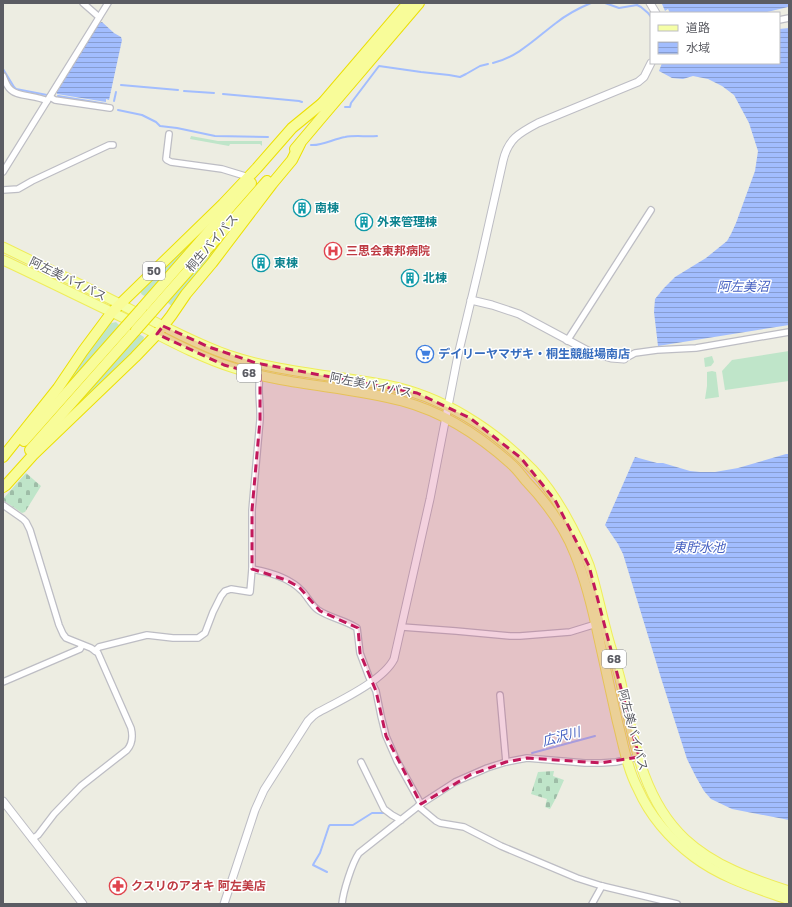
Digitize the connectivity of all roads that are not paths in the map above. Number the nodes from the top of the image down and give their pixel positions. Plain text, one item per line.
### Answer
1 (84, 3) edge
2 (108, 3) edge
3 (408, 3) edge
4 (420, 3) edge
5 (650, 3) edge
6 (655, 12) edge
7 (99, 17) junction
8 (650, 64) edge
9 (3, 76) edge
10 (48, 99) junction
11 (324, 101) junction
12 (110, 108) dead end
13 (169, 134) dead end
14 (300, 144) junction
15 (113, 145) dead end
16 (3, 172) edge
17 (248, 178) junction
18 (3, 190) edge
19 (651, 210) dead end
20 (3, 247) edge
21 (3, 260) edge
22 (471, 300) junction
23 (120, 305) junction
24 (146, 311) junction
25 (112, 312) junction
26 (160, 330) junction
27 (789, 332) edge
28 (567, 340) junction
29 (624, 359) joint
30 (260, 375) junction
31 (448, 407) junction
32 (446, 419) junction
33 (3, 457) edge
34 (3, 466) edge
35 (3, 481) edge
36 (3, 488) edge
37 (3, 505) edge
38 (252, 569) junction
39 (596, 624) junction
40 (402, 627) junction
41 (82, 645) junction
42 (95, 651) junction
43 (3, 682) edge
44 (372, 682) junction
45 (500, 695) dead end
46 (639, 757) junction
47 (627, 760) junction
48 (361, 762) dead end
49 (506, 762) junction
50 (3, 801) edge
51 (419, 805) junction
52 (401, 820) junction
53 (32, 839) junction
54 (602, 886) junction
55 (789, 891) edge
56 (789, 900) edge
57 (83, 904) edge
58 (224, 904) edge
59 (342, 904) edge
60 (592, 904) edge
61 (673, 904) edge

1 - 7 street
2 - 7 street
3 - 11 highway, 桐生バイパス / 50
4 - 14 highway, 桐生バイパス / 50
5 - 6 street
7 - 10 street
8 - 22 street
9 - 10 street
10 - 12 street
10 - 16 street
11 - 17 highway, 50
11 - 24 highway, 桐生バイパス / 50
13 - 17 street
14 - 24 highway, 桐生バイパス / 50
14 - 26 highway, 50
15 - 18 street
17 - 23 highway, 50
19 - 28 street
20 - 23 main road, 阿左美バイパス / 68
21 - 25 main road, 阿左美バイパス / 68
22 - 28 street
22 - 31 street
23 - 25 highway, 50
23 - 26 main road, 阿左美バイパス / 68
24 - 34 highway, 桐生バイパス / 50, bridge
24 - 35 highway, 桐生バイパス / 50, bridge
25 - 26 main road, 阿左美バイパス / 68
25 - 33 highway, 50
26 - 30 main road, 阿左美バイパス / 68
26 - 31 main road, 阿左美バイパス / 68
26 - 36 highway, 50
27 - 29 street
28 - 29 street
30 - 32 main road, 阿左美バイパス / 68
30 - 38 street
31 - 32 street
31 - 46 main road, 阿左美バイパス / 68
32 - 39 main road, 阿左美バイパス / 68
32 - 40 street
37 - 41 street
38 - 42 street
38 - 44 street
39 - 40 street
39 - 47 main road, 阿左美バイパス / 68
40 - 44 street
41 - 42 street
41 - 43 street
42 - 53 street
44 - 51 street
44 - 58 street
45 - 49 street
46 - 47 street
46 - 55 main road, 阿左美バイパス / 68
47 - 49 street
47 - 56 main road, 阿左美バイパス / 68
48 - 52 street
49 - 51 street
50 - 53 street
51 - 52 street
51 - 54 street
52 - 59 street
53 - 57 street
54 - 60 street
54 - 61 street

